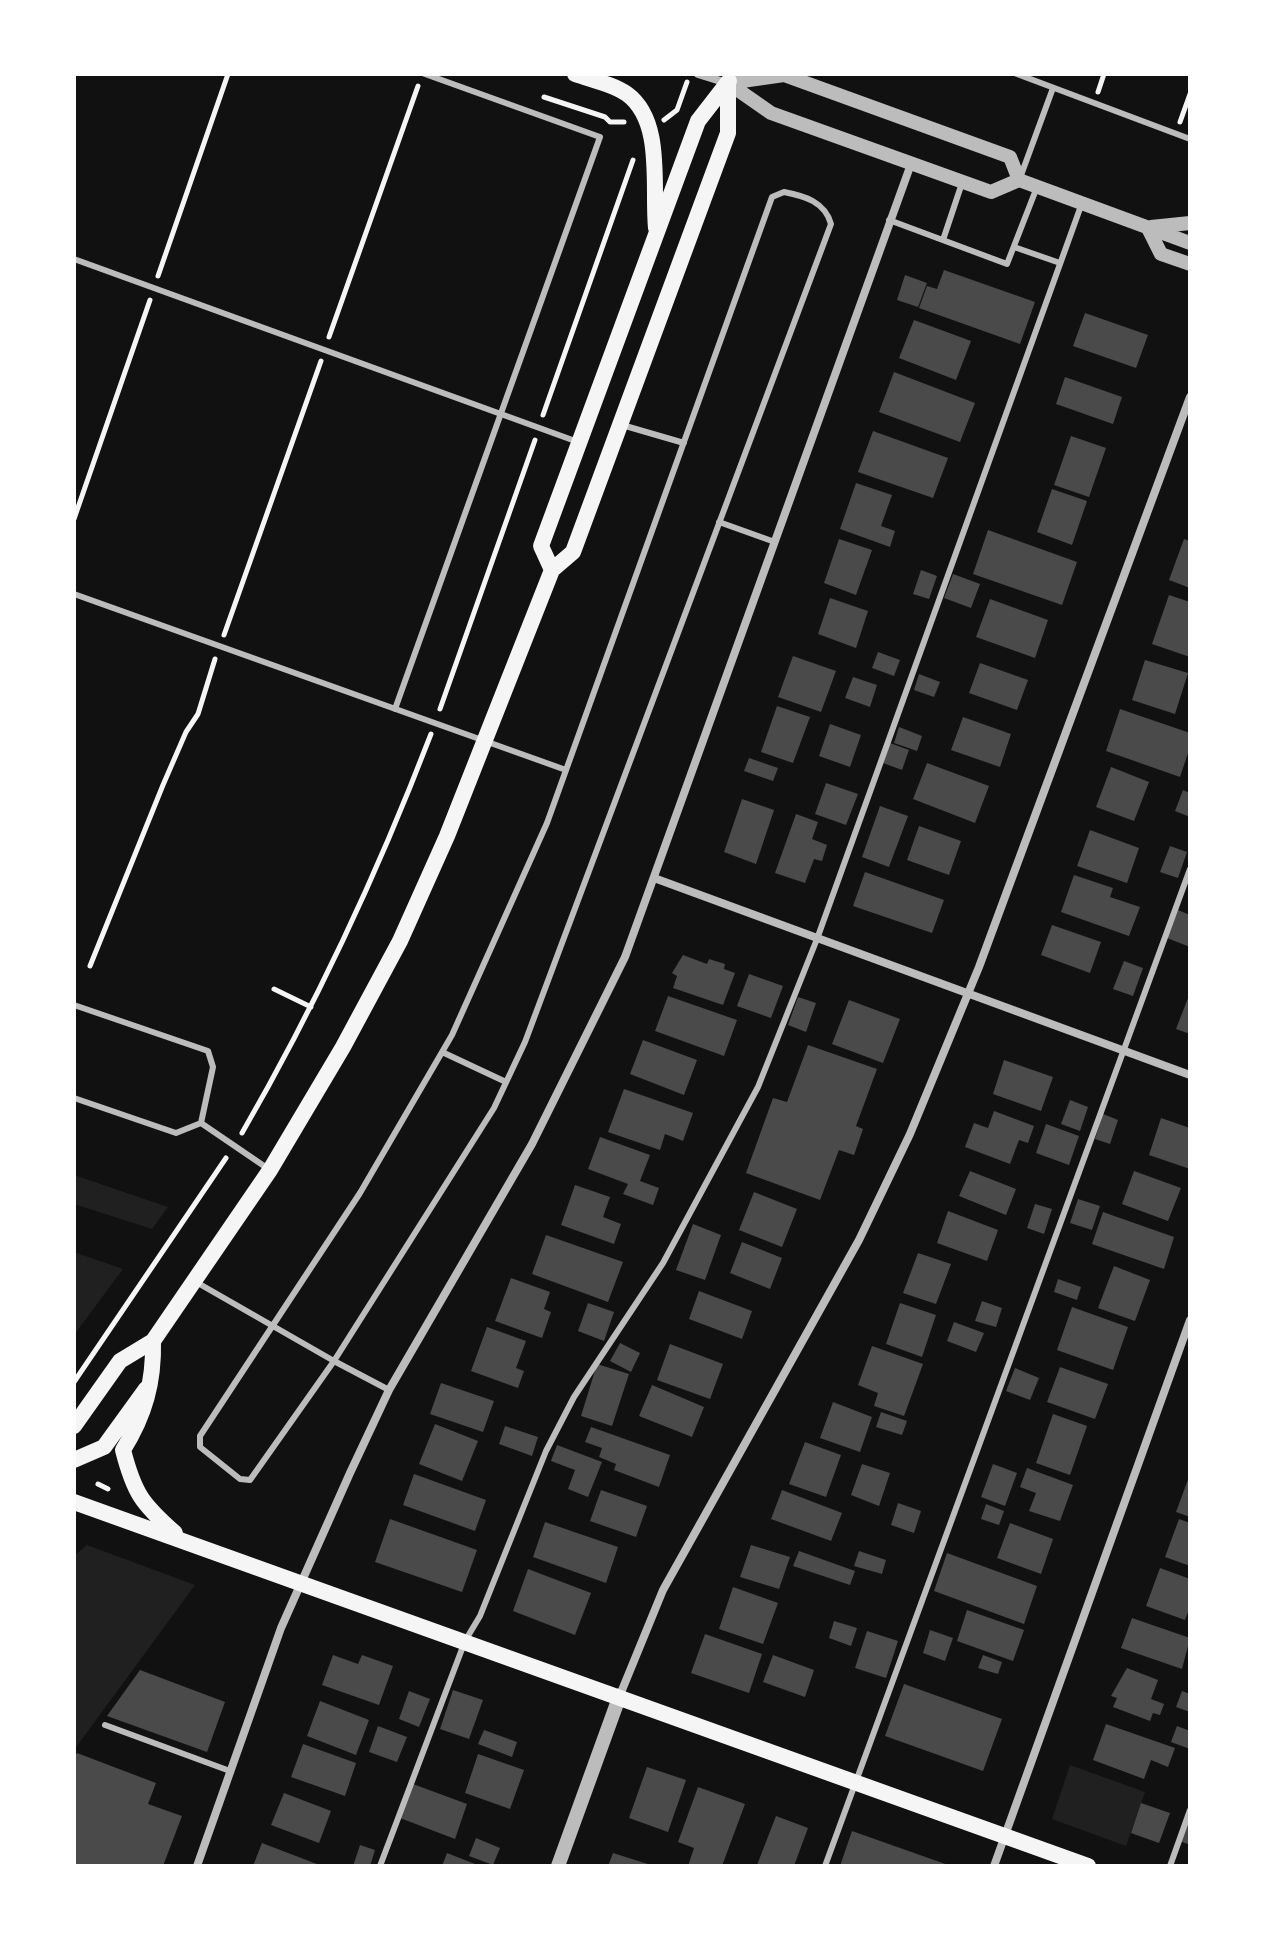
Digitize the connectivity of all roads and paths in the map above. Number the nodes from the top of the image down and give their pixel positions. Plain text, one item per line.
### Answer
1 (424, 74) edge
2 (575, 74) edge
3 (690, 74) edge
4 (698, 74) edge
5 (1017, 74) edge
6 (730, 79) edge
7 (1053, 88) junction
8 (531, 93) dead end
9 (1190, 94) edge
10 (665, 120) dead end
11 (634, 127) dead end
12 (1175, 134) junction
13 (1190, 139) edge
14 (634, 157) dead end
15 (911, 164) junction
16 (1019, 180) junction
17 (963, 182) junction
18 (1037, 186) junction
19 (1082, 203) junction
20 (889, 220) junction
21 (1190, 223) edge
22 (1148, 228) junction
23 (656, 235) junction
24 (943, 240) junction
25 (1190, 243) edge
26 (1014, 247) junction
27 (74, 259) edge
28 (1060, 263) junction
29 (1190, 264) edge
30 (325, 349) junction
31 (1190, 397) edge
32 (501, 413) junction
33 (622, 425) junction
34 (539, 426) junction
35 (580, 442) junction
36 (684, 443) junction
37 (719, 522) junction
38 (772, 541) junction
39 (552, 570) junction
40 (74, 594) edge
41 (219, 646) junction
42 (395, 709) junction
43 (435, 724) junction
44 (487, 742) junction
45 (566, 770) junction
46 (1190, 869) edge
47 (654, 878) junction
48 (817, 939) junction
49 (90, 966) dead end
50 (274, 989) dead end
51 (967, 996) junction
52 (74, 1005) edge
53 (311, 1007) junction
54 (1124, 1051) junction
55 (442, 1052) junction
56 (1190, 1075) edge
57 (506, 1082) junction
58 (74, 1098) edge
59 (201, 1123) junction
60 (235, 1146) junction
61 (270, 1170) junction
62 (192, 1281) junction
63 (1190, 1320) edge
64 (275, 1327) junction
65 (153, 1341) junction
66 (334, 1361) junction
67 (153, 1378) junction
68 (74, 1382) edge
69 (389, 1390) junction
70 (74, 1426) edge
71 (74, 1460) edge
72 (98, 1484) dead end
73 (108, 1489) dead end
74 (74, 1502) edge
75 (182, 1539) junction
76 (301, 1583) junction
77 (465, 1641) junction
78 (620, 1695) junction
79 (105, 1725) dead end
80 (230, 1771) junction
81 (856, 1781) junction
82 (1190, 1810) edge
83 (1005, 1836) junction
84 (197, 1866) edge
85 (380, 1866) edge
86 (558, 1866) edge
87 (825, 1866) edge
88 (994, 1866) edge
89 (1088, 1866) edge
90 (1170, 1866) edge

1 - 30 path
1 - 32 lane
2 - 23 main road
3 - 10 path
4 - 6 street
5 - 7 lane
6 - 15 street
6 - 16 street
6 - 23 main road
6 - 33 main road
7 - 12 lane
7 - 16 lane
8 - 11 path
9 - 12 path
12 - 13 lane
14 - 34 path
15 - 17 street
15 - 20 street
16 - 17 street
16 - 18 street
17 - 24 lane
18 - 19 street
18 - 26 lane
19 - 22 street
19 - 28 lane
20 - 24 lane
20 - 38 street
21 - 22 street
22 - 25 street
22 - 29 street
23 - 35 main road
24 - 26 lane
26 - 28 lane
27 - 30 lane
28 - 48 lane
30 - 32 lane
30 - 41 path
31 - 51 street
32 - 34 lane
32 - 42 lane
33 - 36 lane
33 - 39 main road
34 - 35 lane
34 - 43 path
35 - 39 main road
36 - 37 lane
36 - 45 lane
37 - 38 lane
37 - 57 lane
38 - 47 street
39 - 44 main road
40 - 41 lane
41 - 42 lane
41 - 49 path
42 - 43 lane
43 - 44 lane
43 - 53 path
44 - 45 lane
44 - 61 main road
45 - 55 lane
46 - 54 lane
47 - 48 street
47 - 69 street
48 - 51 street
48 - 77 lane
50 - 53 path
51 - 54 street
51 - 78 street
52 - 59 lane
53 - 60 path
54 - 56 street
54 - 81 lane
55 - 57 lane
55 - 64 lane
57 - 66 lane
58 - 59 lane
59 - 60 lane
60 - 61 lane
60 - 68 path
61 - 62 main road
62 - 64 lane
62 - 65 main road
63 - 83 street
64 - 66 lane
64 - 66 lane
65 - 67 main road
65 - 70 main road
66 - 69 lane
67 - 71 main road
67 - 75 main road
69 - 76 street
72 - 73 path
74 - 75 main road
75 - 76 main road
76 - 77 main road
76 - 80 street
77 - 78 main road
77 - 85 lane
78 - 81 main road
78 - 86 street
79 - 80 lane
80 - 84 street
81 - 83 main road
81 - 87 lane
82 - 90 lane
83 - 88 street
83 - 89 main road

